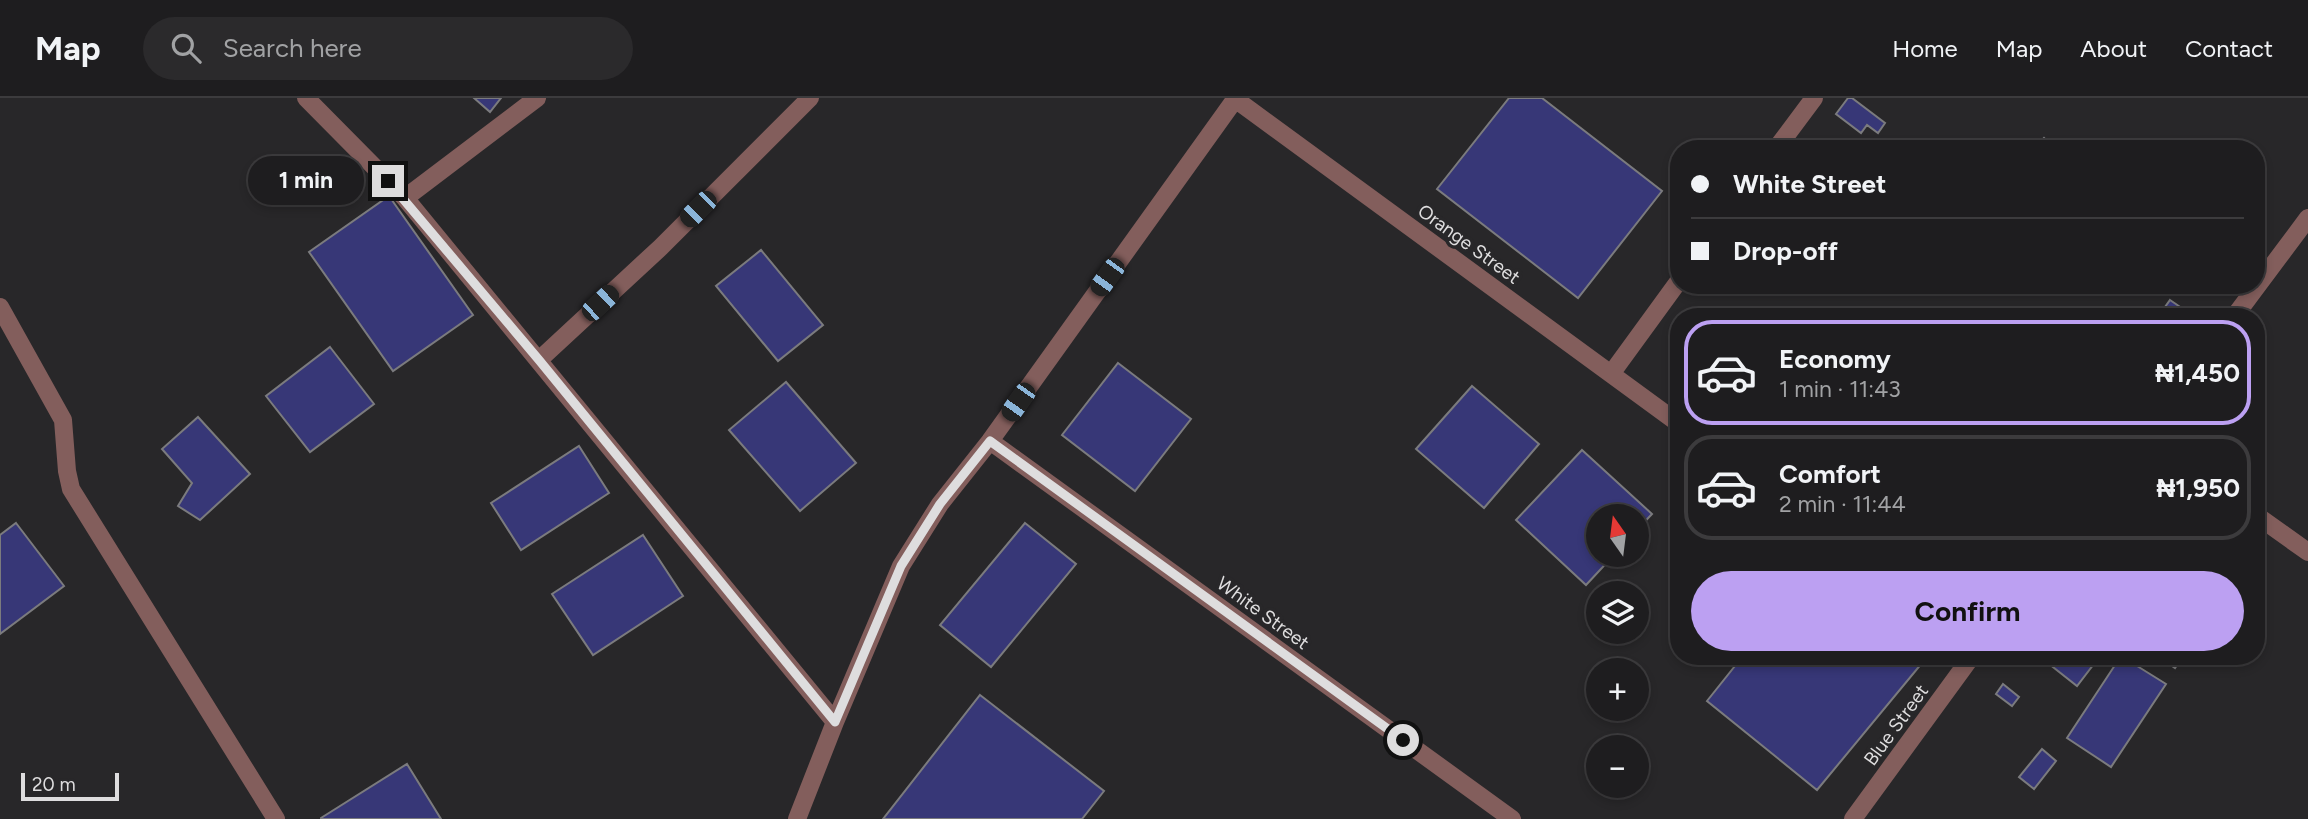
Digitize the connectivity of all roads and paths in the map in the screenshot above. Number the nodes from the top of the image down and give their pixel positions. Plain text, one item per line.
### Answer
1 (306, 98) edge
2 (537, 98) edge
3 (810, 98) edge
4 (1235, 98) edge
5 (1814, 98) edge
6 (1783, 140) edge
7 (404, 198) junction
8 (2308, 218) edge
9 (2265, 276) edge
10 (1670, 293) edge
11 (0, 307) edge
12 (539, 360) junction
13 (1611, 374) junction
14 (1670, 417) edge
15 (990, 441) junction
16 (2265, 521) edge
17 (2308, 552) edge
18 (1965, 665) edge
19 (835, 722) junction
20 (276, 819) edge
21 (797, 819) edge
22 (1512, 819) edge
23 (1853, 819) edge

1 - 7 street
2 - 7 street
3 - 12 street
4 - 13 street, Orange Street
4 - 15 street
5 - 6 street
7 - 12 street
8 - 9 street
10 - 13 street
11 - 20 street
12 - 19 street
13 - 14 street, Orange Street
15 - 19 street
15 - 22 street, White Street
16 - 17 street
18 - 23 street, Blue Street
19 - 21 street

